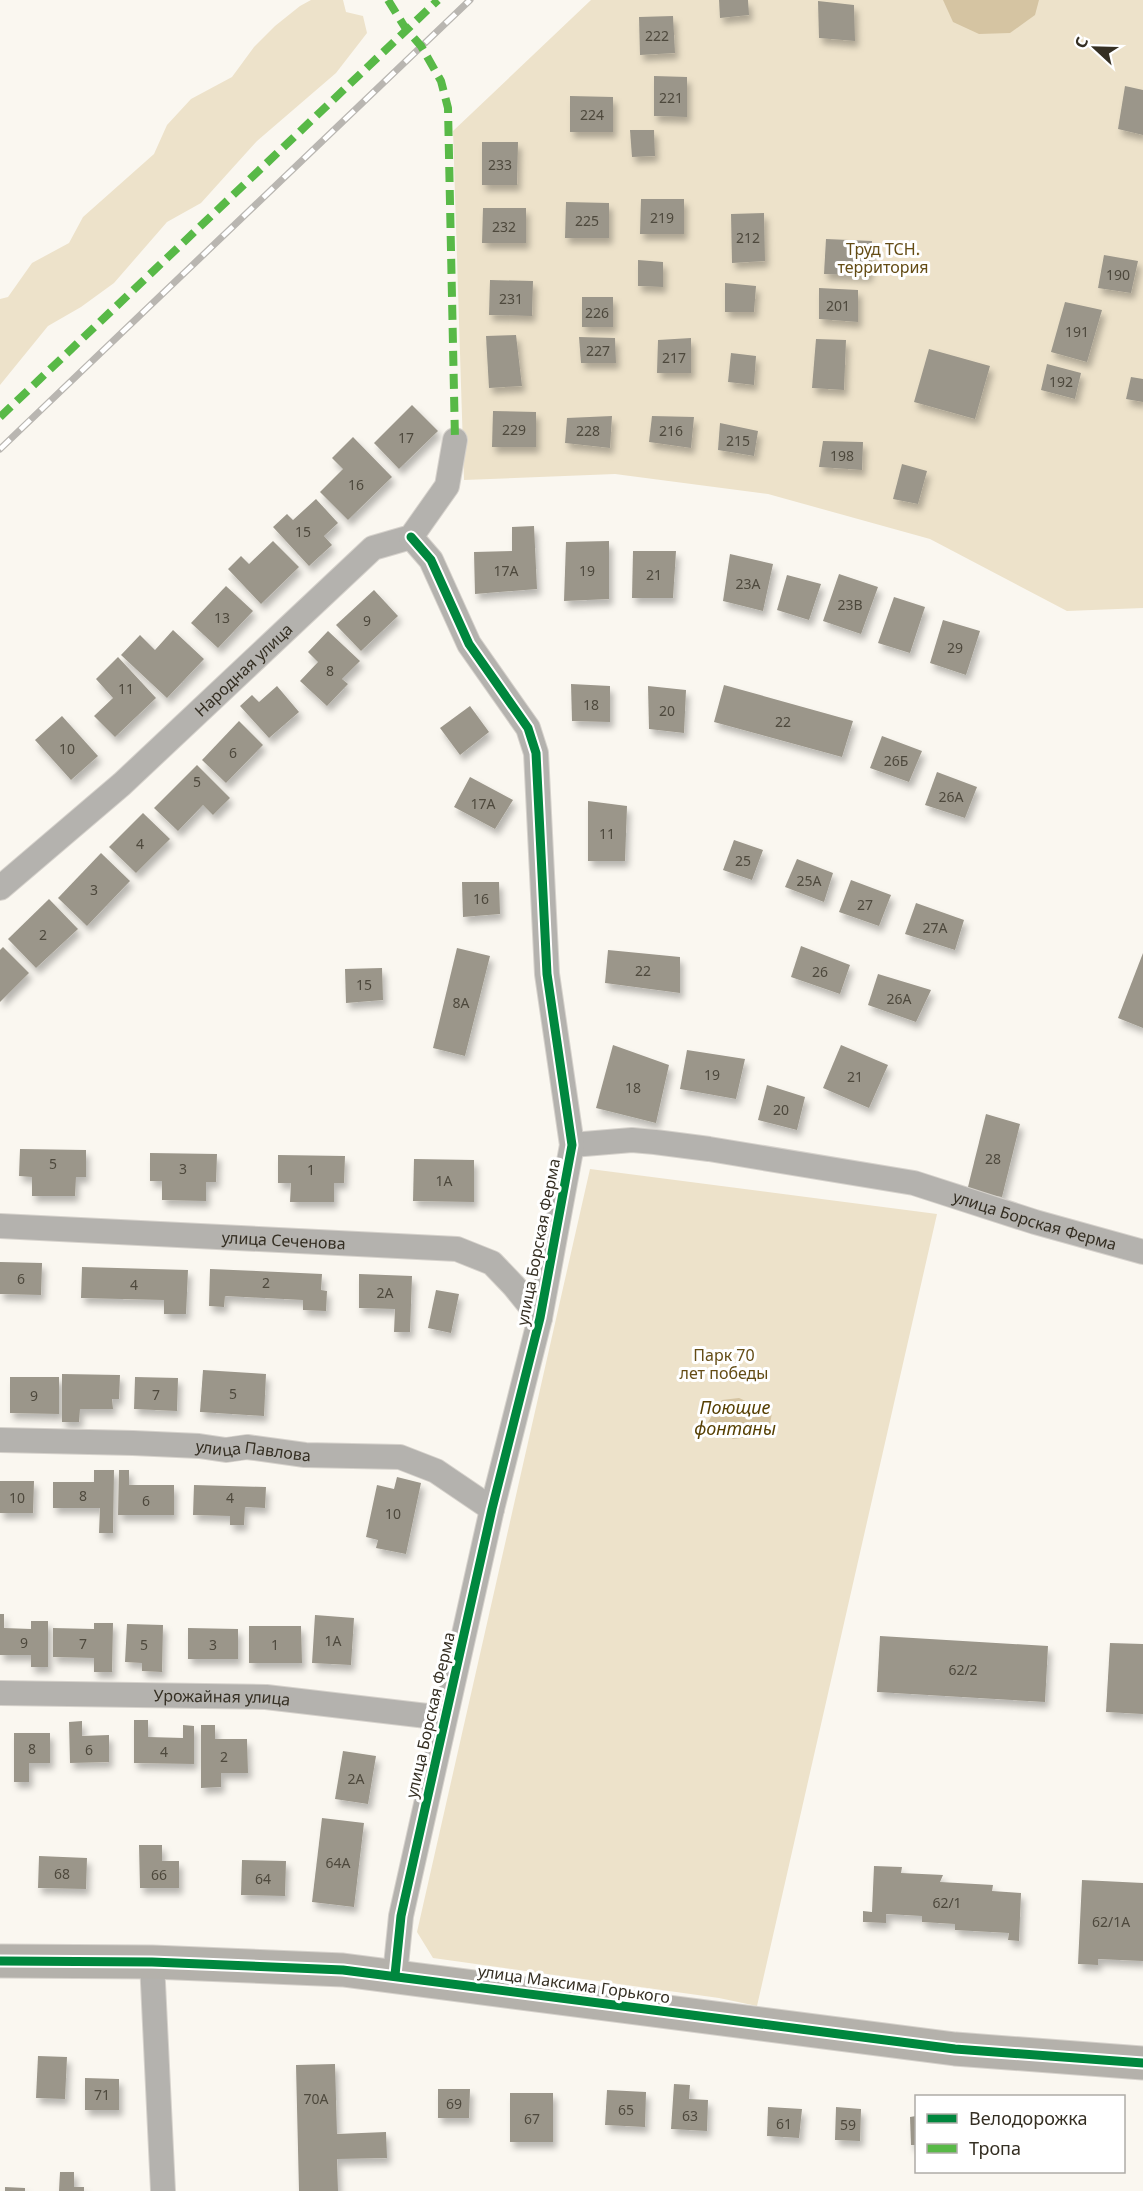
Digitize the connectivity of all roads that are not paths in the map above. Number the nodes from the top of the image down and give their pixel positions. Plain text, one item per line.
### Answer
1 (455, 440) dead end
2 (411, 537) junction
3 (0, 888) edge
4 (572, 1144) junction
5 (0, 1226) edge
6 (1143, 1252) edge
7 (540, 1318) junction
8 (0, 1440) edge
9 (492, 1509) junction
10 (0, 1693) edge
11 (444, 1718) junction
12 (0, 1961) edge
13 (152, 1962) junction
14 (395, 1975) junction
15 (1143, 2063) edge
16 (163, 2191) edge

1 - 2 street
2 - 3 street, Народная улица
2 - 4 street, улица Борская Ферма
4 - 6 street, улица Борская Ферма
4 - 7 street, улица Борская Ферма
5 - 7 street, улица Сеченова
7 - 9 street, улица Борская Ферма
8 - 9 street, улица Павлова
9 - 11 street, улица Борская Ферма
10 - 11 street, Урожайная улица
11 - 14 street, улица Борская Ферма
12 - 13 street, улица Максима Горького
13 - 14 street, улица Максима Горького
13 - 16 street
14 - 15 street, улица Максима Горького

